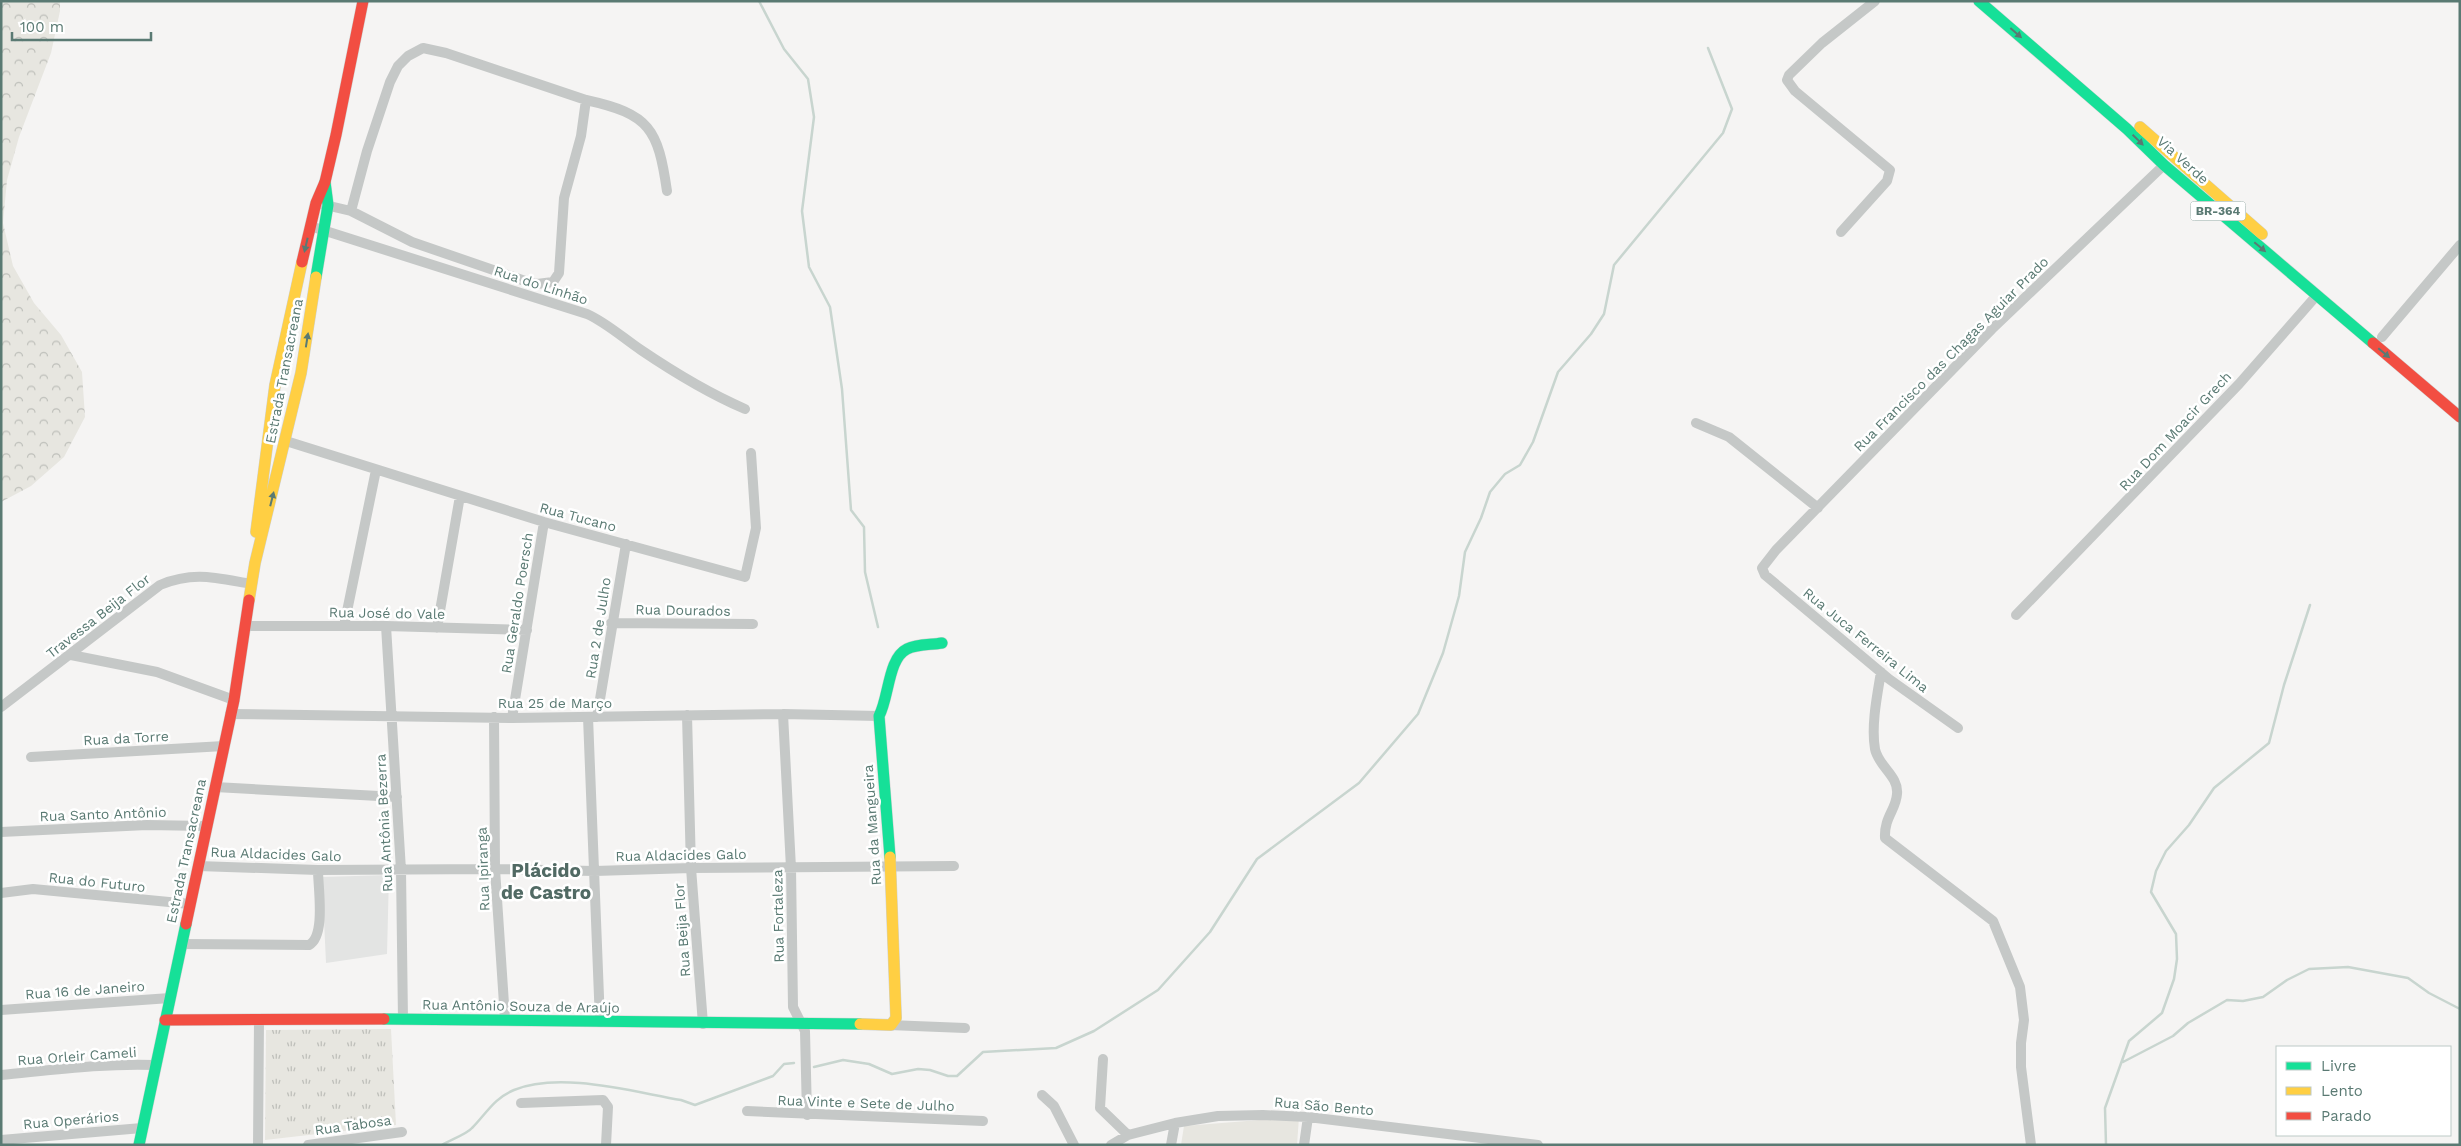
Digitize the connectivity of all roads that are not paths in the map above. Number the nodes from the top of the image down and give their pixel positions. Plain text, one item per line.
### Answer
1 (362, 1) edge
2 (1875, 1) edge
3 (1979, 1) edge
4 (1996, 1) edge
5 (586, 100) junction
6 (2164, 165) junction
7 (325, 182) junction
8 (667, 191) dead end
9 (316, 203) junction
10 (328, 205) junction
11 (351, 211) junction
12 (310, 226) junction
13 (324, 229) junction
14 (1841, 232) dead end
15 (2460, 245) edge
16 (2317, 295) junction
17 (2382, 337) junction
18 (278, 368) junction
19 (301, 373) junction
20 (275, 385) junction
21 (298, 389) junction
22 (2460, 403) edge
23 (745, 409) dead end
24 (2460, 417) edge
25 (1696, 422) dead end
26 (286, 441) junction
27 (751, 453) dead end
28 (376, 470) junction
29 (460, 496) junction
30 (1818, 508) junction
31 (544, 522) junction
32 (626, 544) junction
33 (255, 563) junction
34 (1762, 568) joint
35 (251, 584) junction
36 (2016, 615) dead end
37 (611, 623) junction
38 (753, 624) dead end
39 (246, 626) junction
40 (344, 626) junction
41 (386, 626) junction
42 (437, 628) junction
43 (527, 630) junction
44 (942, 643) dead end
45 (71, 655) junction
46 (1881, 672) junction
47 (234, 700) junction
48 (1, 707) edge
49 (230, 714) junction
50 (783, 714) junction
51 (392, 715) junction
52 (687, 715) junction
53 (879, 716) junction
54 (494, 717) junction
55 (593, 717) junction
56 (512, 718) junction
57 (1958, 728) dead end
58 (224, 746) junction
59 (30, 756) dead end
60 (215, 787) junction
61 (397, 797) junction
62 (206, 826) junction
63 (1, 832) edge
64 (198, 866) junction
65 (954, 866) dead end
66 (891, 867) junction
67 (495, 868) junction
68 (691, 868) junction
69 (791, 868) junction
70 (318, 870) junction
71 (401, 870) junction
72 (595, 871) junction
73 (1, 893) edge
74 (190, 904) junction
75 (182, 944) junction
76 (170, 998) junction
77 (1, 1010) edge
78 (505, 1019) junction
79 (165, 1020) junction
80 (403, 1020) junction
81 (259, 1021) junction
82 (600, 1022) junction
83 (799, 1022) junction
84 (703, 1024) junction
85 (888, 1025) junction
86 (966, 1028) dead end
87 (1104, 1060) dead end
88 (156, 1065) junction
89 (1, 1075) edge
90 (1042, 1095) dead end
91 (521, 1103) dead end
92 (747, 1111) dead end
93 (807, 1115) junction
94 (1308, 1117) junction
95 (983, 1120) dead end
96 (1174, 1123) junction
97 (142, 1128) junction
98 (402, 1132) dead end
99 (1128, 1135) junction
100 (1, 1140) edge
101 (139, 1145) edge
102 (258, 1145) edge
103 (308, 1145) edge
104 (606, 1145) edge
105 (1074, 1145) edge
106 (1110, 1145) edge
107 (1171, 1145) edge
108 (1304, 1145) edge
109 (1538, 1145) edge
110 (2032, 1145) edge

1 - 7 street, Estrada Transacreana
2 - 14 street
3 -> 6 street, Via Verde / BR-364
4 - 17 street, Via Verde / BR-364
5 - 8 street
5 - 11 street
5 - 11 street
6 -> 16 street, Via Verde / BR-364
6 - 30 street, Rua Francisco das Chagas Aguiar Prado
7 - 9 street, Estrada Transacreana
7 - 10 street, Estrada Transacreana
9 - 10 street
9 - 12 street, Estrada Transacreana
10 - 11 street
10 - 13 street, Estrada Transacreana
12 - 13 street, Rua do Linhão
12 -> 18 street, Estrada Transacreana
19 -> 13 street, Estrada Transacreana
13 - 23 street, Rua do Linhão
15 - 17 street
16 -> 24 street, Via Verde / BR-364
16 - 36 street, Rua Dom Moacir Grech
17 - 22 street, Via Verde / BR-364
18 - 19 street
18 - 20 street, Estrada Transacreana
19 - 21 street, Estrada Transacreana
20 - 21 street
20 - 33 street, Estrada Transacreana
21 - 26 street, Estrada Transacreana
25 - 30 street
26 - 28 street, Rua Tucano
33 -> 26 street, Estrada Transacreana
27 - 32 street, Rua Tucano
28 - 29 street, Rua Tucano
28 - 40 street
29 - 31 street, Rua Tucano
29 - 42 street
30 - 34 street, Rua Francisco das Chagas Aguiar Prado
31 - 32 street, Rua Tucano
31 - 43 street, Rua Geraldo Poersch
32 - 37 street, Rua 2 de Julho
33 - 35 street, Estrada Transacreana
34 - 46 street, Rua Juca Ferreira Lima
35 - 39 street, Estrada Transacreana
35 - 45 street, Travessa Beija Flor
37 - 38 street, Rua Dourados
37 - 55 street, Rua 2 de Julho
39 - 40 street, Rua José do Vale
39 - 47 street, Estrada Transacreana
40 - 41 street, Rua José do Vale
41 - 42 street, Rua José do Vale
41 - 51 street, Rua Antônia Bezerra
42 - 43 street, Rua José do Vale
43 - 56 street, Rua Geraldo Poersch
44 - 53 street, Rua da Mangueira
45 - 47 street
45 - 48 street, Travessa Beija Flor
46 - 57 street, Rua Juca Ferreira Lima
46 - 110 street
47 - 49 street, Estrada Transacreana
49 - 51 street, Rua 25 de Março
49 - 58 street, Estrada Transacreana
50 - 52 street, Rua 25 de Março
50 - 53 street, Rua 25 de Março
50 - 69 street, Rua Fortaleza
51 - 54 street, Rua 25 de Março
51 - 61 street, Rua Antônia Bezerra
52 - 55 street, Rua 25 de Março
52 - 68 street, Rua Beija Flor
53 - 66 street, Rua da Mangueira
54 - 56 street, Rua 25 de Março
54 - 67 street, Rua Ipiranga
55 - 56 street, Rua 25 de Março
55 - 72 street, Rua 2 de Julho
58 - 59 street, Rua da Torre
58 - 60 street, Estrada Transacreana
60 - 61 street
60 - 62 street, Estrada Transacreana
61 - 71 street, Rua Antônia Bezerra
62 - 63 street, Rua Santo Antônio
62 - 64 street, Estrada Transacreana
64 - 70 street, Rua Aldacides Galo
64 - 74 street, Estrada Transacreana
65 - 66 street, Rua Aldacides Galo
66 - 69 street, Rua Aldacides Galo
66 - 85 street, Rua da Mangueira
67 - 71 street, Rua Aldacides Galo
67 - 72 street, Rua Aldacides Galo
67 - 78 street, Rua Ipiranga
68 - 69 street, Rua Aldacides Galo
68 - 72 street, Rua Aldacides Galo
68 - 84 street, Rua Beija Flor
69 - 83 street, Rua Fortaleza
70 - 71 street, Rua Aldacides Galo
70 - 75 street
71 - 80 street, Rua Antônia Bezerra
72 - 82 street, Rua 2 de Julho
73 - 74 street, Rua do Futuro
74 - 75 street, Estrada Transacreana
75 - 76 street, Estrada Transacreana
76 - 77 street, Rua 16 de Janeiro
76 - 79 street, Estrada Transacreana
78 - 80 street, Rua Antônio Souza de Araújo
78 - 82 street, Rua Antônio Souza de Araújo
79 - 81 street, Rua Antônio Souza de Araújo
79 - 88 street, Estrada Transacreana
80 - 81 street, Rua Antônio Souza de Araújo
81 - 102 street
82 - 84 street, Rua Antônio Souza de Araújo
83 - 84 street, Rua Antônio Souza de Araújo
83 - 85 street, Rua Antônio Souza de Araújo
83 - 93 street, Rua Fortaleza
85 - 86 street
87 - 99 street
88 - 89 street, Rua Orleir Cameli
88 - 97 street, Estrada Transacreana
90 - 105 street
91 - 104 street
92 - 93 street, Rua Vinte e Sete de Julho
93 - 95 street, Rua Vinte e Sete de Julho
94 - 96 street, Rua São Bento
94 - 108 street
94 - 109 street, Rua São Bento
96 - 99 street, Rua São Bento
96 - 107 street
97 - 100 street, Rua Operários
97 - 101 street, Estrada Transacreana
98 - 103 street, Rua Tabosa
99 - 106 street, Rua São Bento

